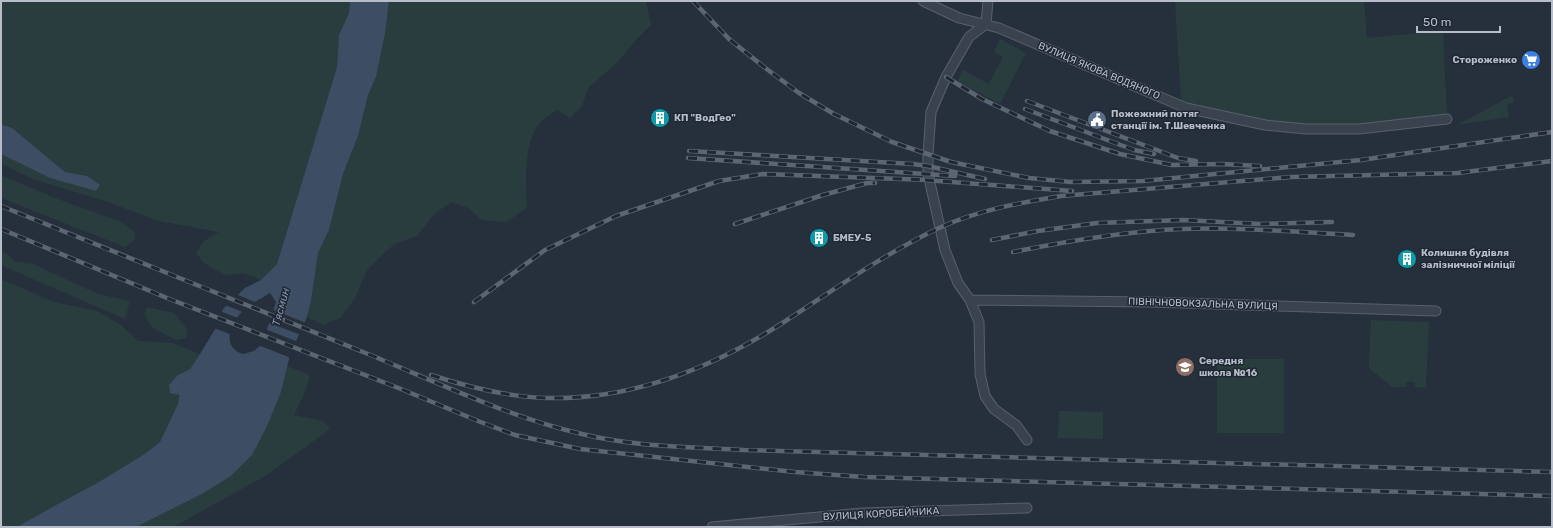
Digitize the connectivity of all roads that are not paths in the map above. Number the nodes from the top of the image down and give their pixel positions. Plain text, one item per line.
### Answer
1 (923, 1) edge
2 (988, 1) edge
3 (986, 24) junction
4 (1447, 119) dead end
5 (970, 300) junction
6 (1436, 311) dead end
7 (1027, 440) dead end
8 (1027, 508) dead end
9 (712, 527) edge

1 - 3 street, ВУЛИЦЯ ЯКОВА ВОДЯНОГО
2 - 3 street
3 - 4 street, ВУЛИЦЯ ЯКОВА ВОДЯНОГО
3 - 5 street
5 - 6 street, ПІВНІЧНОВОКЗАЛЬНА ВУЛИЦЯ
5 - 7 street
8 - 9 street, ВУЛИЦЯ КОРОБЕЙНИКА

